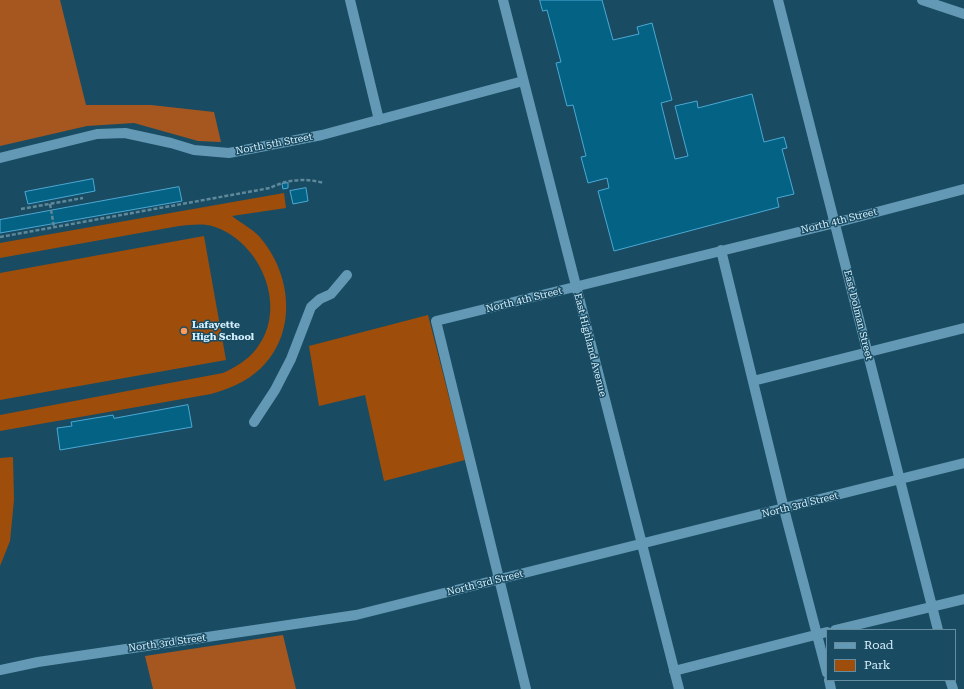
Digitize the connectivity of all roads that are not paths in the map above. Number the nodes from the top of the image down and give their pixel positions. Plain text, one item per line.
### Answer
1 (350, 0) edge
2 (503, 0) edge
3 (778, 0) edge
4 (922, 0) edge
5 (964, 14) edge
6 (523, 81) junction
7 (379, 120) junction
8 (0, 158) edge
9 (964, 189) edge
10 (835, 223) junction
11 (721, 250) junction
12 (347, 275) dead end
13 (575, 287) junction
14 (964, 328) edge
15 (868, 352) junction
16 (753, 381) junction
17 (254, 422) dead end
18 (964, 463) edge
19 (901, 479) junction
20 (784, 509) junction
21 (641, 544) junction
22 (499, 580) junction
23 (964, 598) edge
24 (932, 607) junction
25 (839, 629) edge
26 (938, 629) edge
27 (822, 633) edge
28 (826, 665) edge
29 (0, 670) edge
30 (674, 671) junction
31 (526, 689) edge
32 (679, 689) edge

1 - 7 street
2 - 6 street, East Highland Avenue
3 - 10 street, East Dolman Street
4 - 5 street
6 - 7 street, North 5th Street
6 - 13 street, East Highland Avenue
7 - 8 street, North 5th Street
9 - 10 street, North 4th Street
10 - 11 street, North 4th Street
10 - 15 street, East Dolman Street
11 - 13 street, North 4th Street
11 - 16 street
12 - 17 street
13 - 21 street, East Highland Avenue
13 - 22 street, North 4th Street
14 - 15 street
15 - 16 street
15 - 19 street, East Dolman Street
16 - 20 street
18 - 19 street, North 3rd Street
19 - 20 street, North 3rd Street
19 - 24 street, East Dolman Street
20 - 21 street, North 3rd Street
20 - 27 street
21 - 22 street, North 3rd Street
21 - 30 street, East Highland Avenue
22 - 29 street, North 3rd Street
22 - 31 street
23 - 24 street
24 - 25 street
24 - 26 street, East Dolman Street
27 - 28 street
27 - 30 street
30 - 32 street, East Highland Avenue

